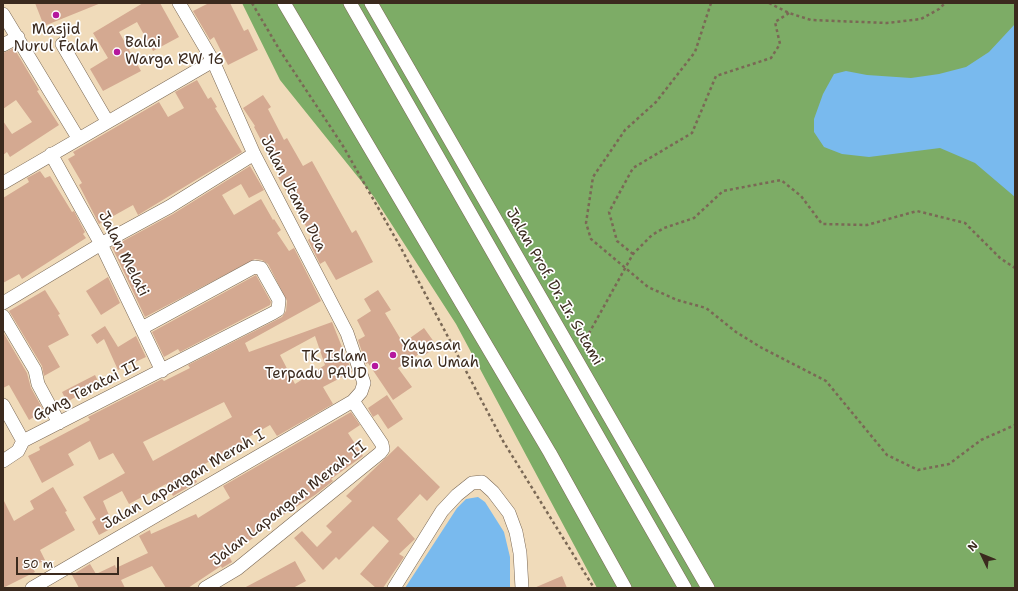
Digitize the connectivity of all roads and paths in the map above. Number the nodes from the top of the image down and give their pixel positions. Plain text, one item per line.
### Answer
1 (178, 3) edge
2 (252, 3) edge
3 (284, 3) edge
4 (350, 3) edge
5 (371, 3) edge
6 (711, 3) edge
7 (769, 3) edge
8 (945, 3) edge
9 (789, 13) junction
10 (3, 14) edge
11 (18, 37) junction
12 (62, 44) dead end
13 (3, 45) edge
14 (212, 61) junction
15 (106, 121) junction
16 (78, 138) junction
17 (51, 154) junction
18 (254, 154) junction
19 (3, 183) edge
20 (101, 244) junction
21 (633, 254) junction
22 (1015, 268) edge
23 (625, 269) junction
24 (3, 303) edge
25 (3, 316) edge
26 (142, 328) junction
27 (575, 357) junction
28 (162, 371) junction
29 (352, 401) junction
30 (3, 405) edge
31 (59, 423) junction
32 (1015, 424) edge
33 (24, 441) junction
34 (3, 461) edge
35 (32, 588) edge
36 (205, 588) edge
37 (394, 588) edge
38 (522, 588) edge
39 (594, 588) edge
40 (625, 588) edge
41 (685, 588) edge
42 (708, 588) edge

1 - 14 street, Jalan Utama Dua
2 - 39 path
3 - 40 street
4 - 41 street
5 - 27 street, Jalan Prof. Dr. Ir. Sutami
6 - 23 path
7 - 9 path
8 - 9 path
9 - 21 path
10 - 11 street
11 - 13 street
11 - 16 street
12 - 15 street
14 - 15 street
14 - 18 street, Jalan Utama Dua
15 - 16 street
16 - 17 street
17 - 19 street
17 - 20 street, Jalan Melati
18 - 20 street
18 - 29 street, Jalan Utama Dua
20 - 24 street
20 - 26 street, Jalan Melati
21 - 22 path
21 - 23 path
23 - 27 path
23 - 32 path
25 - 31 street
26 - 28 street, Jalan Melati
26 - 28 street, Gang Teratai II
27 - 42 street, Jalan Prof. Dr. Ir. Sutami
28 - 31 street, Gang Teratai II
29 - 35 street, Jalan Lapangan Merah I
29 - 36 street, Jalan Lapangan Merah II
30 - 33 street
31 - 33 street, Gang Teratai II
33 - 34 street
37 - 38 street

